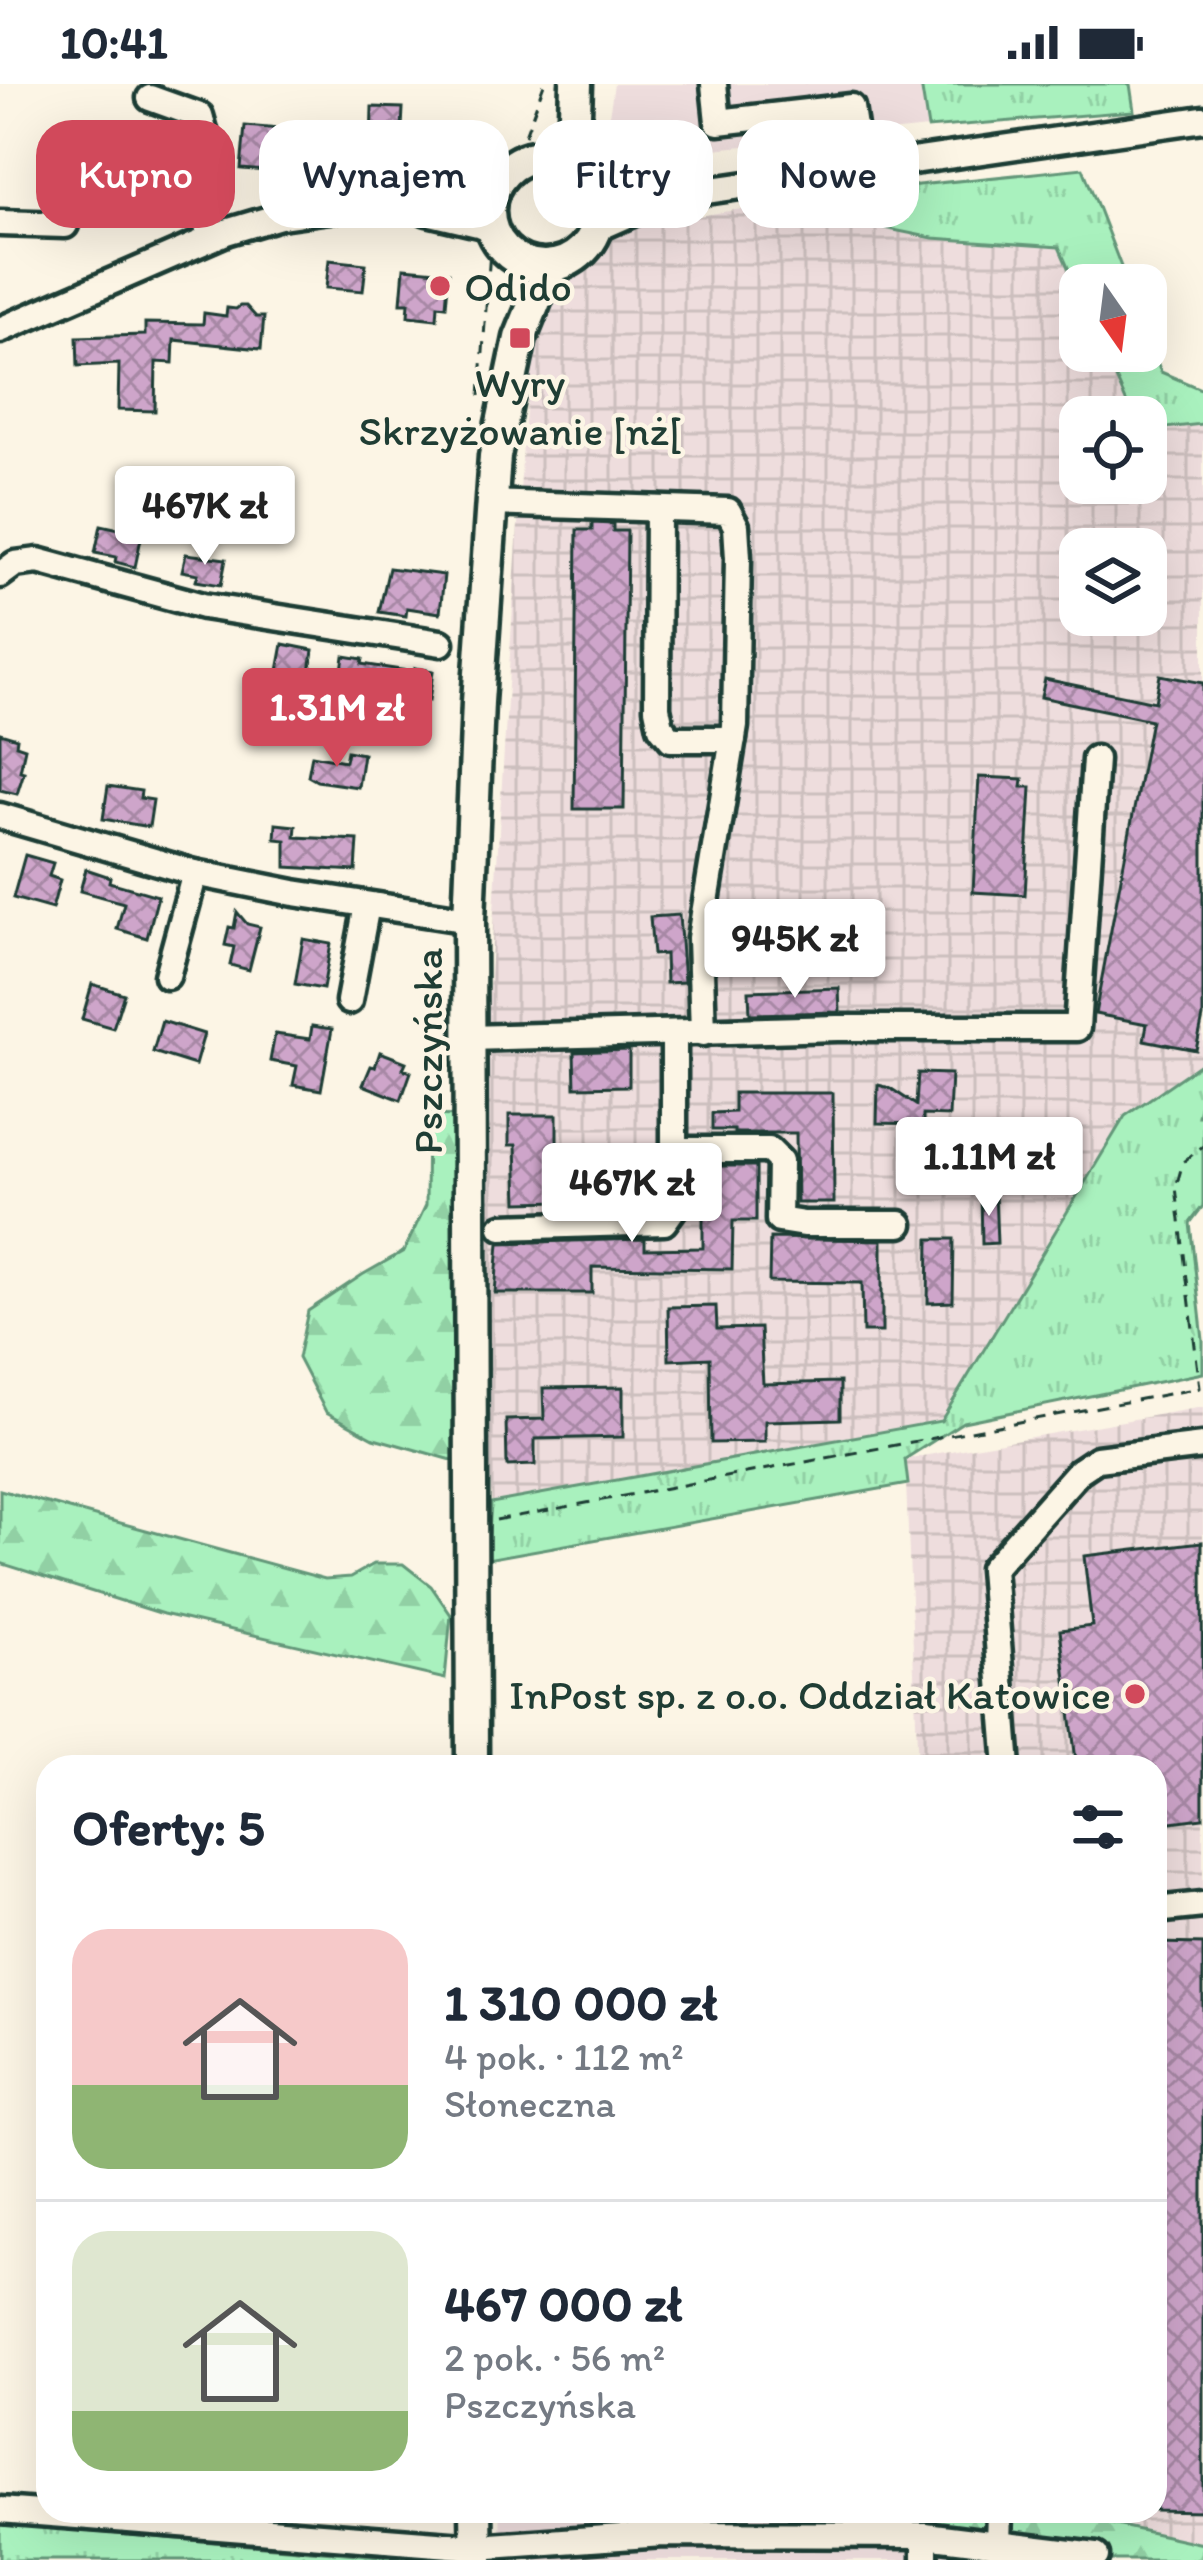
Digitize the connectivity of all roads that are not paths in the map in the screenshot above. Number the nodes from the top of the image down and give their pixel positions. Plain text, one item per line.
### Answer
1 (574, 84) edge
2 (714, 84) edge
3 (150, 98) dead end
4 (1203, 119) edge
5 (556, 120) edge
6 (574, 120) edge
7 (853, 120) edge
8 (919, 159) edge
9 (259, 223) edge
10 (0, 224) edge
11 (36, 225) edge
12 (491, 228) edge
13 (596, 229) edge
14 (211, 238) junction
15 (511, 255) junction
16 (556, 265) junction
17 (0, 330) edge
18 (520, 338) junction
19 (491, 503) junction
20 (658, 509) junction
21 (0, 575) edge
22 (441, 643) dead end
23 (733, 739) junction
24 (1095, 759) dead end
25 (0, 816) edge
26 (195, 873) junction
27 (367, 904) junction
28 (469, 920) junction
29 (167, 976) dead end
30 (349, 1000) dead end
31 (703, 1033) junction
32 (674, 1034) junction
33 (469, 1038) junction
34 (674, 1150) junction
35 (900, 1225) dead end
36 (502, 1227) dead end
37 (1203, 1446) edge
38 (472, 1755) edge
39 (1007, 1755) edge
40 (1203, 1905) edge
41 (1167, 1909) edge
42 (0, 2510) edge
43 (36, 2513) edge
44 (144, 2523) edge
45 (999, 2523) edge
46 (998, 2544) junction
47 (925, 2547) edge
48 (476, 2553) edge
49 (1096, 2556) dead end

1 - 5 main road
1 - 6 main road
2 - 7 street
3 - 14 street
4 - 8 street
9 - 14 street
10 - 11 street
12 - 15 main road
13 - 16 main road
14 - 17 street
15 - 16 main road
15 - 18 main road, Pszczyńska
16 - 18 main road, Pszczyńska
18 - 19 main road, Pszczyńska
19 - 20 street
19 - 28 main road, Pszczyńska
20 - 23 street
20 - 23 street
21 - 22 street
23 - 31 street
24 - 31 street
25 - 26 street
26 - 27 street
26 - 29 street
27 - 28 street
27 - 30 street
28 - 33 main road, Pszczyńska
31 - 32 street
32 - 33 street
32 - 34 street
33 - 38 main road, Pszczyńska
34 - 35 street
34 - 36 street
37 - 39 street
40 - 41 street
42 - 43 street
44 - 48 street
45 - 46 street
46 - 47 street
46 - 49 street
47 - 48 street

